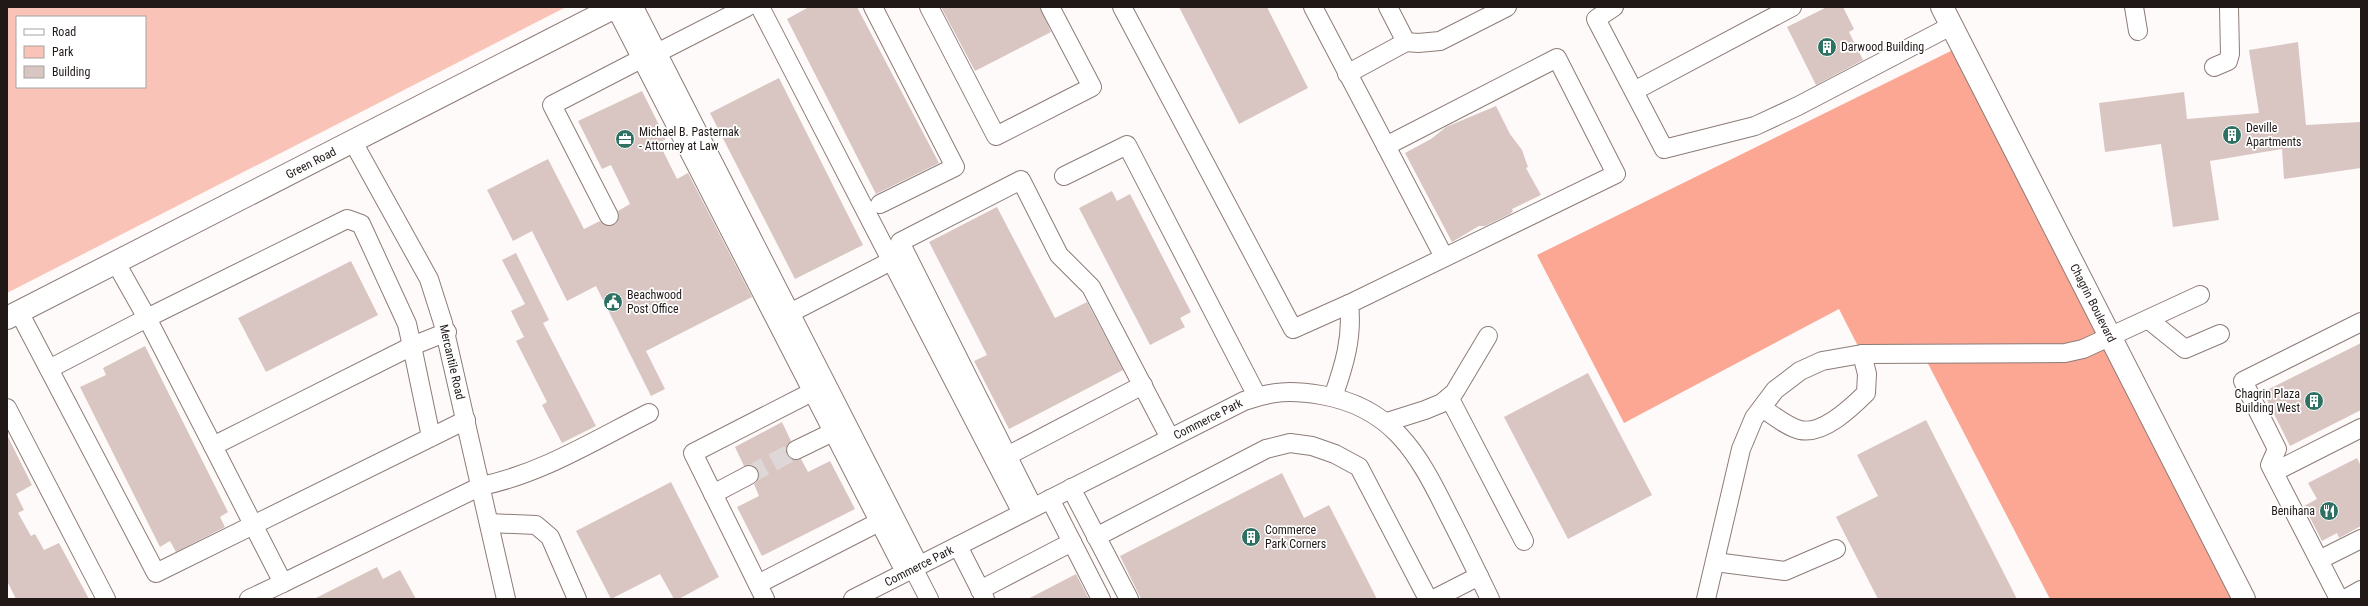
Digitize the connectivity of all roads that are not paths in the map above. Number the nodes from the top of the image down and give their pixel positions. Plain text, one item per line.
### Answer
1 (615, 7) edge
2 (634, 7) edge
3 (747, 7) edge
4 (760, 7) edge
5 (873, 7) edge
6 (928, 7) edge
7 (1050, 7) edge
8 (1122, 7) edge
9 (1313, 7) edge
10 (1388, 7) edge
11 (1507, 7) edge
12 (1614, 7) edge
13 (1792, 7) edge
14 (1942, 7) edge
15 (2134, 7) edge
16 (2229, 7) edge
17 (1951, 26) junction
18 (2138, 31) dead end
19 (1406, 42) junction
20 (649, 56) junction
21 (2214, 67) dead end
22 (1347, 74) junction
23 (1634, 91) junction
24 (353, 142) junction
25 (1386, 146) junction
26 (1064, 176) dead end
27 (880, 204) dead end
28 (609, 216) dead end
29 (1444, 257) junction
30 (891, 261) junction
31 (116, 263) junction
32 (2200, 295) dead end
33 (1348, 304) junction
34 (790, 313) junction
35 (13, 315) edge
36 (147, 318) junction
37 (2149, 320) junction
38 (2361, 322) edge
39 (446, 332) junction
40 (2220, 334) dead end
41 (1488, 336) dead end
42 (2110, 336) junction
43 (412, 346) junction
44 (1862, 354) junction
45 (49, 369) junction
46 (1143, 385) junction
47 (812, 392) junction
48 (1257, 396) junction
49 (1333, 397) junction
50 (1449, 397) junction
51 (7, 408) edge
52 (1762, 408) junction
53 (649, 412) dead end
54 (466, 420) junction
55 (1387, 422) junction
56 (2361, 428) edge
57 (833, 432) junction
58 (431, 437) junction
59 (1170, 438) junction
60 (214, 446) junction
61 (796, 450) tunnel mouth
62 (1007, 456) junction
63 (2274, 472) junction
64 (749, 476) tunnel mouth
65 (481, 486) junction
66 (1071, 488) junction
67 (713, 494) junction
68 (1050, 499) junction
69 (1028, 510) junction
70 (879, 522) junction
71 (489, 523) junction
72 (256, 525) junction
73 (1096, 537) junction
74 (2361, 539) edge
75 (1524, 541) dead end
76 (1072, 542) junction
77 (958, 546) junction
78 (1836, 549) dead end
79 (2319, 560) junction
80 (1715, 562) junction
81 (913, 569) junction
82 (1479, 576) junction
83 (283, 582) junction
84 (2361, 590) edge
85 (762, 591) edge
86 (982, 594) edge
87 (506, 595) edge
88 (106, 599) edge
89 (249, 599) edge
90 (577, 599) edge
91 (853, 599) edge
92 (929, 599) edge
93 (1101, 599) edge
94 (1129, 599) edge
95 (1428, 599) edge
96 (1434, 599) edge
97 (1490, 599) edge
98 (1706, 599) edge
99 (2244, 599) edge
100 (2339, 599) edge
101 (2344, 599) edge

1 - 20 street
1 - 24 main road, Green Road
2 - 20 street
3 - 20 street
4 - 30 street
5 - 27 street
6 - 7 street
8 - 33 street
9 - 22 street
10 - 19 street
11 - 19 street
12 - 23 street
13 - 23 street
14 - 17 main road, Chagrin Boulevard
15 - 18 street
16 - 21 street
17 - 23 street
17 - 42 main road, Chagrin Boulevard
19 - 22 street
20 - 28 street
20 - 34 street
20 - 47 street
22 - 25 street
24 - 31 main road, Green Road
24 - 39 street, Mercantile Road
25 - 29 street
25 - 29 street
26 - 48 street
29 - 33 street
30 - 34 street
30 - 69 street
31 - 35 main road, Green Road
31 - 36 street
32 - 37 street
33 - 49 street
34 - 81 street
35 - 45 street
36 - 43 street
36 - 45 street
36 - 60 street
37 - 40 street
37 - 42 street
38 - 63 street
39 - 43 street
39 - 54 street, Mercantile Road
41 - 50 street
42 - 44 street
42 - 99 main road, Chagrin Boulevard
43 - 58 street
43 - 60 street
44 - 52 street
44 - 52 street
45 - 72 street
46 - 59 street
46 - 62 street
46 - 62 street
47 - 57 street
47 - 67 street
48 - 49 street, Commerce Park
48 - 59 street, Commerce Park
49 - 55 street, Commerce Park
50 - 55 street
50 - 75 street
51 - 88 street
52 - 80 street
53 - 65 street
54 - 58 street
54 - 65 street, Mercantile Road
55 - 82 street, Commerce Park
56 - 63 street
57 - 61 street
57 - 70 street
58 - 72 street
59 - 66 street, Commerce Park
60 - 72 street
62 - 69 street
63 - 79 street
64 - 67 street
65 - 71 street, Mercantile Road
65 - 83 street
66 - 68 street, Commerce Park
66 - 73 street
67 - 85 street
68 - 69 street, Commerce Park
68 - 76 street
69 - 77 street, Commerce Park
70 - 81 street
70 - 85 street
71 - 87 street, Mercantile Road
71 - 90 street
72 - 83 street
73 - 94 street
73 - 95 street
74 - 79 street
76 - 86 street
76 - 93 street
77 - 81 street, Commerce Park
77 - 86 street
78 - 80 street
79 - 100 street
80 - 98 street
81 - 91 street, Commerce Park
81 - 92 street
82 - 96 street
82 - 97 street, Commerce Park
83 - 89 street
84 - 101 street

